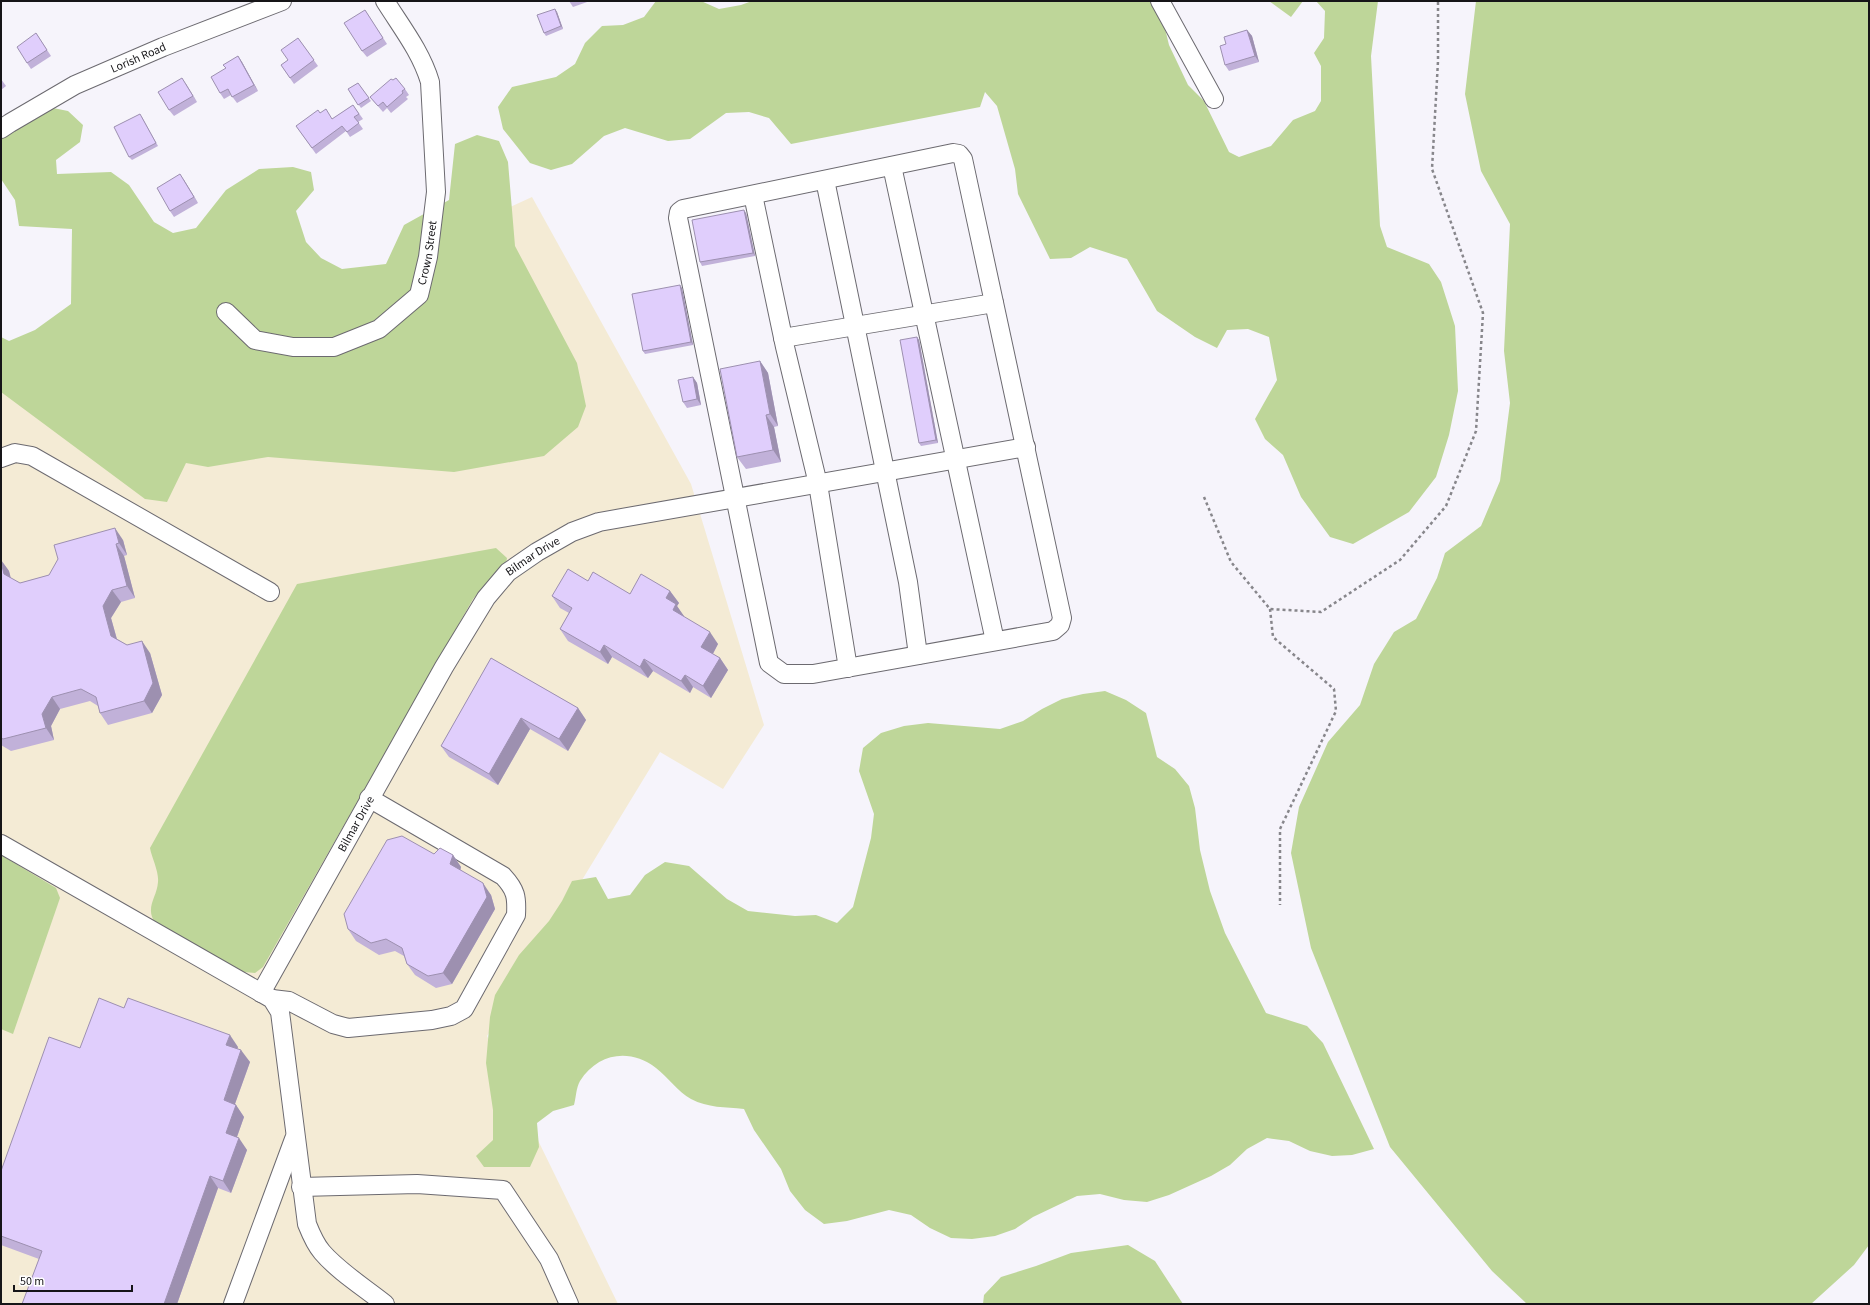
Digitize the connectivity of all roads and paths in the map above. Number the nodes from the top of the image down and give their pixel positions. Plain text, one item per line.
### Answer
1 (282, 1) edge
2 (385, 1) edge
3 (1160, 1) edge
4 (1438, 1) edge
5 (1214, 99) dead end
6 (1, 129) edge
7 (892, 166) junction
8 (825, 180) junction
9 (753, 195) junction
10 (994, 303) junction
11 (226, 312) dead end
12 (924, 315) junction
13 (856, 326) junction
14 (783, 338) junction
15 (1026, 447) junction
16 (1, 458) edge
17 (956, 459) junction
18 (886, 472) junction
19 (818, 484) junction
20 (1204, 497) dead end
21 (735, 498) junction
22 (270, 592) dead end
23 (1270, 609) junction
24 (995, 641) junction
25 (918, 655) junction
26 (848, 668) junction
27 (369, 798) junction
28 (1, 844) edge
29 (1280, 906) dead end
30 (267, 996) junction
31 (295, 1137) junction
32 (301, 1187) junction
33 (233, 1304) edge
34 (385, 1304) edge
35 (569, 1304) edge

1 - 6 street, Lorish Road
2 - 11 street, Crown Street
3 - 5 street
4 - 23 path
7 - 8 street
7 - 10 street
7 - 12 street
8 - 9 street
8 - 13 street
9 - 14 street
9 - 21 street
10 - 12 street
10 - 15 street
12 - 13 street
12 - 17 street
13 - 14 street
13 - 18 street
14 - 19 street
15 - 17 street, Bilmar Drive
15 - 24 street
16 - 22 street
17 - 18 street, Bilmar Drive
17 - 24 street
18 - 19 street, Bilmar Drive
18 - 25 street
19 - 21 street, Bilmar Drive
19 - 26 street
20 - 23 path
21 - 26 street
21 - 27 street, Bilmar Drive
23 - 29 path
24 - 25 street
25 - 26 street
27 - 30 street, Bilmar Drive
27 - 30 street
28 - 30 street
30 - 31 street
31 - 32 street
31 - 33 street
32 - 34 street
32 - 35 street

